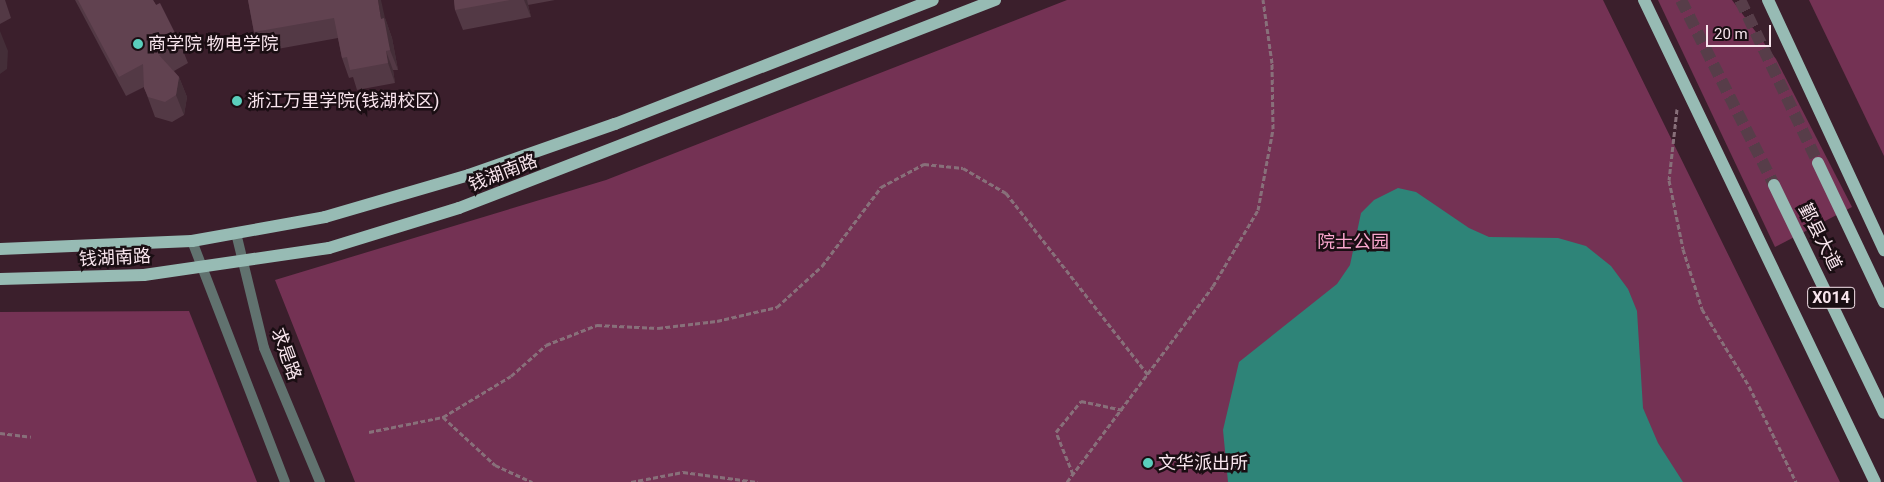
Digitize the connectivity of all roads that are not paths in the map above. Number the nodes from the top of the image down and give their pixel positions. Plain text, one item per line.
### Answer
1 (933, 0) edge
2 (994, 0) edge
3 (1644, 0) edge
4 (1768, 0) edge
5 (1818, 163) tunnel mouth
6 (1774, 185) tunnel mouth
7 (236, 233) junction
8 (192, 241) junction
9 (0, 249) edge
10 (1884, 250) edge
11 (243, 261) junction
12 (201, 267) junction
13 (0, 279) edge
14 (1884, 302) edge
15 (1884, 414) edge
16 (285, 482) edge
17 (320, 482) edge
18 (1874, 482) edge

1 - 7 main road, 钱湖南路
2 - 11 main road, 钱湖南路
3 - 18 main road
4 - 10 main road
5 - 14 main road, 鄞县大道 / X014
6 - 15 main road, 鄞县大道 / X014
7 - 8 main road, 钱湖南路
7 - 11 street, 求是路
8 - 9 main road, 钱湖南路
8 - 12 street
11 - 12 main road, 钱湖南路
11 - 17 street, 求是路
12 - 13 main road, 钱湖南路
12 - 16 street

